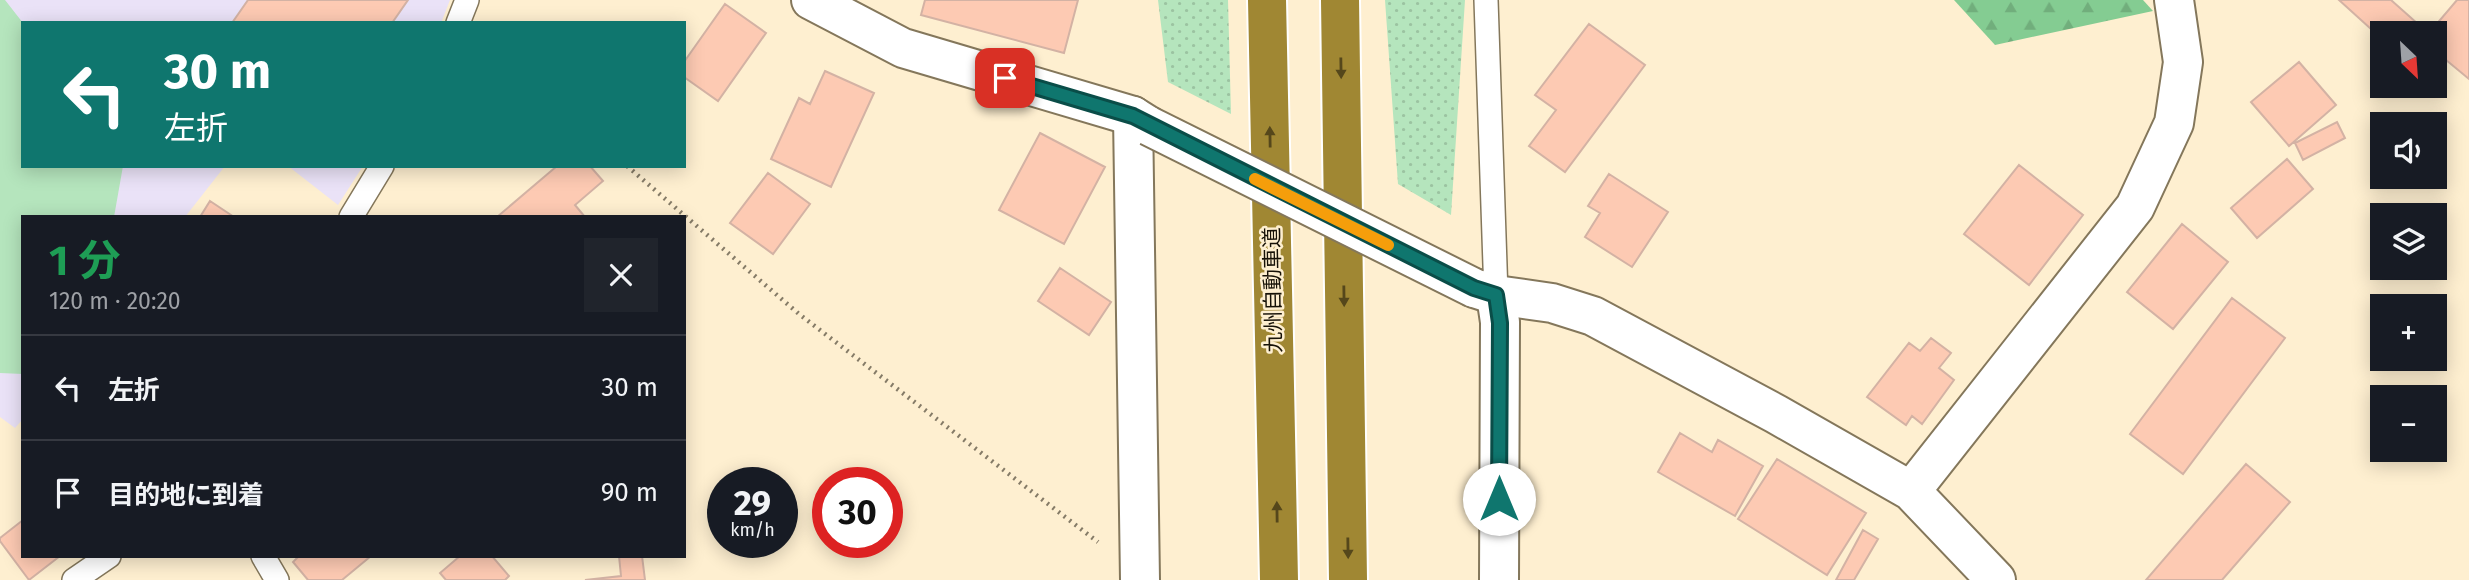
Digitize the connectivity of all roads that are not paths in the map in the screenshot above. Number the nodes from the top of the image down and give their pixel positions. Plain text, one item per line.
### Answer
1 (467, 0) edge
2 (811, 0) edge
3 (1268, 0) edge
4 (1339, 0) edge
5 (1486, 0) edge
6 (2174, 0) edge
7 (459, 21) edge
8 (1141, 121) junction
9 (381, 168) edge
10 (352, 215) edge
11 (1485, 292) junction
12 (1911, 491) junction
13 (106, 558) edge
14 (264, 558) edge
15 (1140, 564) edge
16 (74, 580) edge
17 (277, 580) edge
18 (1279, 580) edge
19 (1349, 580) edge
20 (1499, 580) edge
21 (1996, 580) edge

1 - 7 lane
2 - 8 street
18 -> 3 highway, 九州自動車道
4 -> 19 highway
5 - 11 lane
6 - 12 street
8 - 11 street, bridge
8 - 15 street
9 - 10 lane
11 - 12 street
11 - 20 street
12 - 21 street
13 - 16 lane
14 - 17 lane

